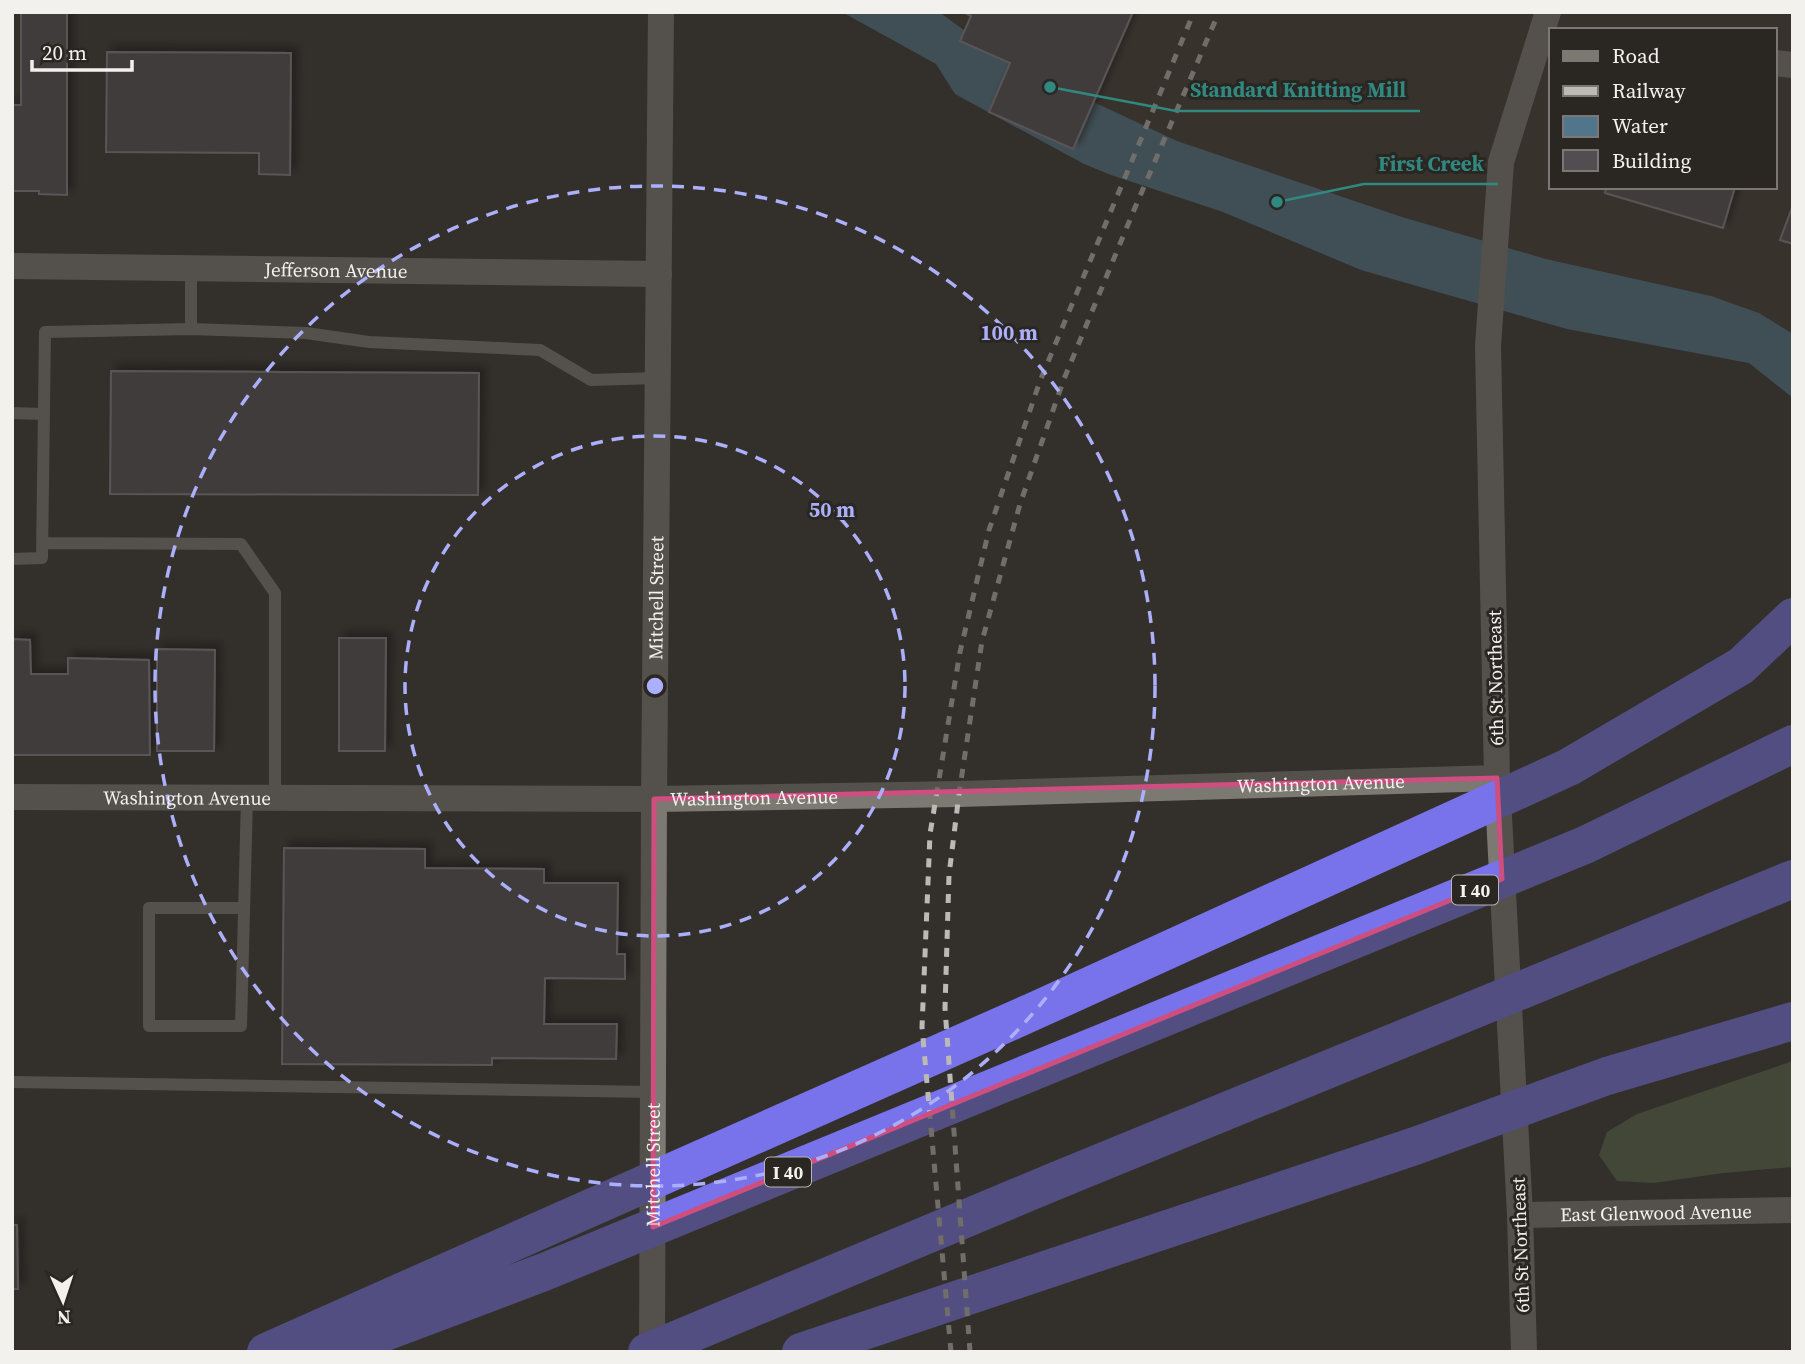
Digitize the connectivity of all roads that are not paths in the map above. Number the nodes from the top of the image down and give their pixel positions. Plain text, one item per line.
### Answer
1 (661, 12) edge
2 (1549, 23) edge
3 (12, 265) edge
4 (191, 268) junction
5 (659, 274) junction
6 (191, 329) junction
7 (658, 378) junction
8 (12, 413) edge
9 (43, 414) junction
10 (43, 543) junction
11 (12, 559) edge
12 (1793, 617) edge
13 (1793, 737) edge
14 (1793, 744) edge
15 (1758, 762) junction
16 (1497, 778) junction
17 (12, 797) edge
18 (247, 797) junction
19 (275, 798) junction
20 (654, 799) junction
21 (1793, 879) edge
22 (244, 908) junction
23 (1793, 1021) edge
24 (12, 1082) edge
25 (653, 1092) junction
26 (1793, 1210) edge
27 (1520, 1215) junction
28 (265, 1352) edge
29 (332, 1352) edge
30 (646, 1352) edge
31 (652, 1352) edge
32 (801, 1352) edge
33 (1524, 1352) edge

1 - 5 street, Mitchell Street
2 - 16 street, 6th St Northeast
3 - 4 street, Jefferson Avenue
4 - 5 street, Jefferson Avenue
4 - 6 lane
5 - 7 street, Mitchell Street
6 - 7 lane
6 - 9 lane
7 - 20 street, Mitchell Street
8 - 9 lane
9 - 10 lane
10 - 11 lane
10 - 19 lane
12 - 28 highway
13 - 15 highway
14 - 15 highway, I 40
15 - 29 highway, I 40
16 - 20 street, Washington Avenue
16 - 27 street, 6th St Northeast
17 - 18 street, Washington Avenue
18 - 19 street, Washington Avenue
18 - 22 lane
19 - 20 street, Washington Avenue
20 - 25 street, Mitchell Street
21 - 30 highway
22 - 22 lane
23 - 32 highway
24 - 25 lane
25 - 31 street, Mitchell Street
26 - 27 street, East Glenwood Avenue
27 - 33 street, 6th St Northeast

